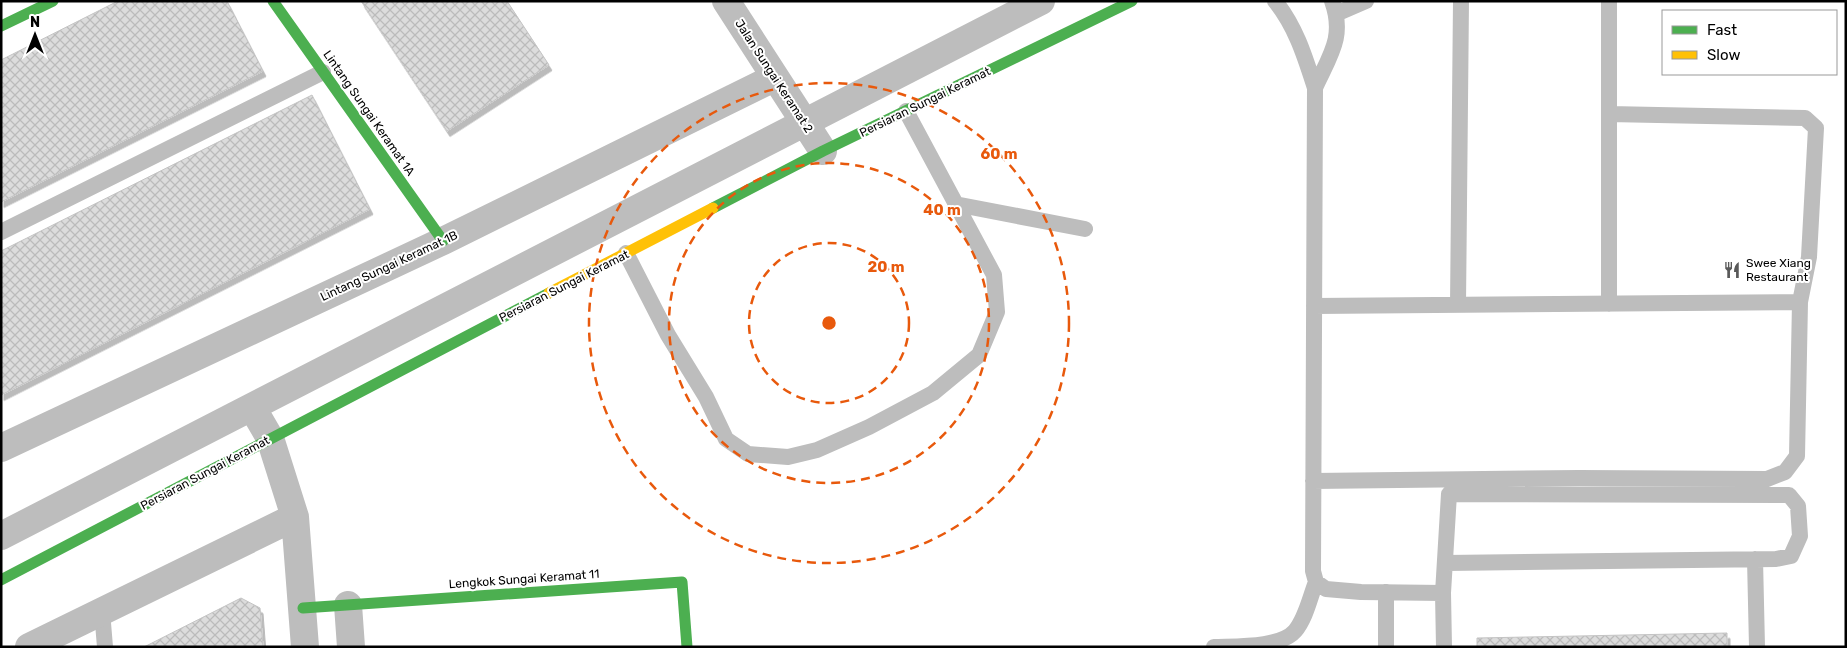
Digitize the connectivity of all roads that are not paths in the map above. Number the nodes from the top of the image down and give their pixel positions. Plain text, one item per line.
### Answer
1 (53, 1) edge
2 (273, 1) edge
3 (726, 1) edge
4 (1041, 1) edge
5 (1132, 1) edge
6 (1149, 1) edge
7 (1275, 1) edge
8 (1366, 1) edge
9 (1461, 1) edge
10 (1610, 1) edge
11 (1334, 8) edge
12 (1098, 18) junction
13 (1, 26) edge
14 (323, 72) junction
15 (774, 78) junction
16 (1315, 88) junction
17 (906, 111) junction
18 (1609, 114) junction
19 (804, 123) junction
20 (823, 151) junction
21 (956, 204) junction
22 (1085, 229) dead end
23 (1, 232) edge
24 (443, 242) junction
25 (626, 253) junction
26 (1800, 302) junction
27 (1609, 304) junction
28 (1458, 305) junction
29 (1314, 306) junction
30 (252, 407) junction
31 (270, 438) junction
32 (1, 448) edge
33 (1313, 481) junction
34 (295, 517) junction
35 (1, 536) edge
36 (1755, 560) junction
37 (1446, 563) junction
38 (1, 580) edge
39 (1316, 582) junction
40 (1386, 592) junction
41 (1444, 593) junction
42 (348, 604) junction
43 (303, 608) junction
44 (102, 611) junction
45 (30, 647) edge
46 (105, 647) edge
47 (305, 647) edge
48 (351, 647) edge
49 (687, 647) edge
50 (1214, 647) edge
51 (1386, 647) edge
52 (1444, 647) edge
53 (1757, 647) edge

1 - 13 street
2 - 14 street, Lintang Sungai Keramat 1A
3 - 15 street, Jalan Sungai Keramat 2
4 - 19 street
5 - 12 street, Persiaran Sungai Keramat
6 - 12 lane
7 - 16 lane
8 - 11 lane
9 - 28 lane
10 - 18 lane
11 - 16 lane
12 - 17 street, Persiaran Sungai Keramat
14 - 23 lane
14 - 24 street, Lintang Sungai Keramat 1A
15 - 19 street, Jalan Sungai Keramat 2
15 - 24 street, Lintang Sungai Keramat 1B
16 - 29 lane
17 - 20 street, Persiaran Sungai Keramat
17 - 21 lane
18 - 26 lane
18 - 27 lane
19 - 20 street, Jalan Sungai Keramat 2
19 - 30 street
20 - 25 street, Persiaran Sungai Keramat
21 - 22 lane
21 - 25 lane
24 - 32 street, Lintang Sungai Keramat 1B
25 - 31 street, Persiaran Sungai Keramat
26 - 27 lane
26 - 33 lane
27 - 28 lane
28 - 29 lane
29 - 33 lane
30 - 31 street
30 - 35 street
31 - 34 street
31 - 38 street, Persiaran Sungai Keramat
33 - 39 lane
34 - 43 street
34 - 44 street
36 - 37 lane
36 - 37 lane
36 - 53 lane
37 - 41 lane
39 - 40 lane
39 - 50 lane
40 - 41 lane
40 - 51 lane
41 - 52 lane
42 - 43 street, Lengkok Sungai Keramat 11
42 - 48 street
42 - 49 street, Lengkok Sungai Keramat 11
43 - 47 street
44 - 45 street
44 - 46 lane

